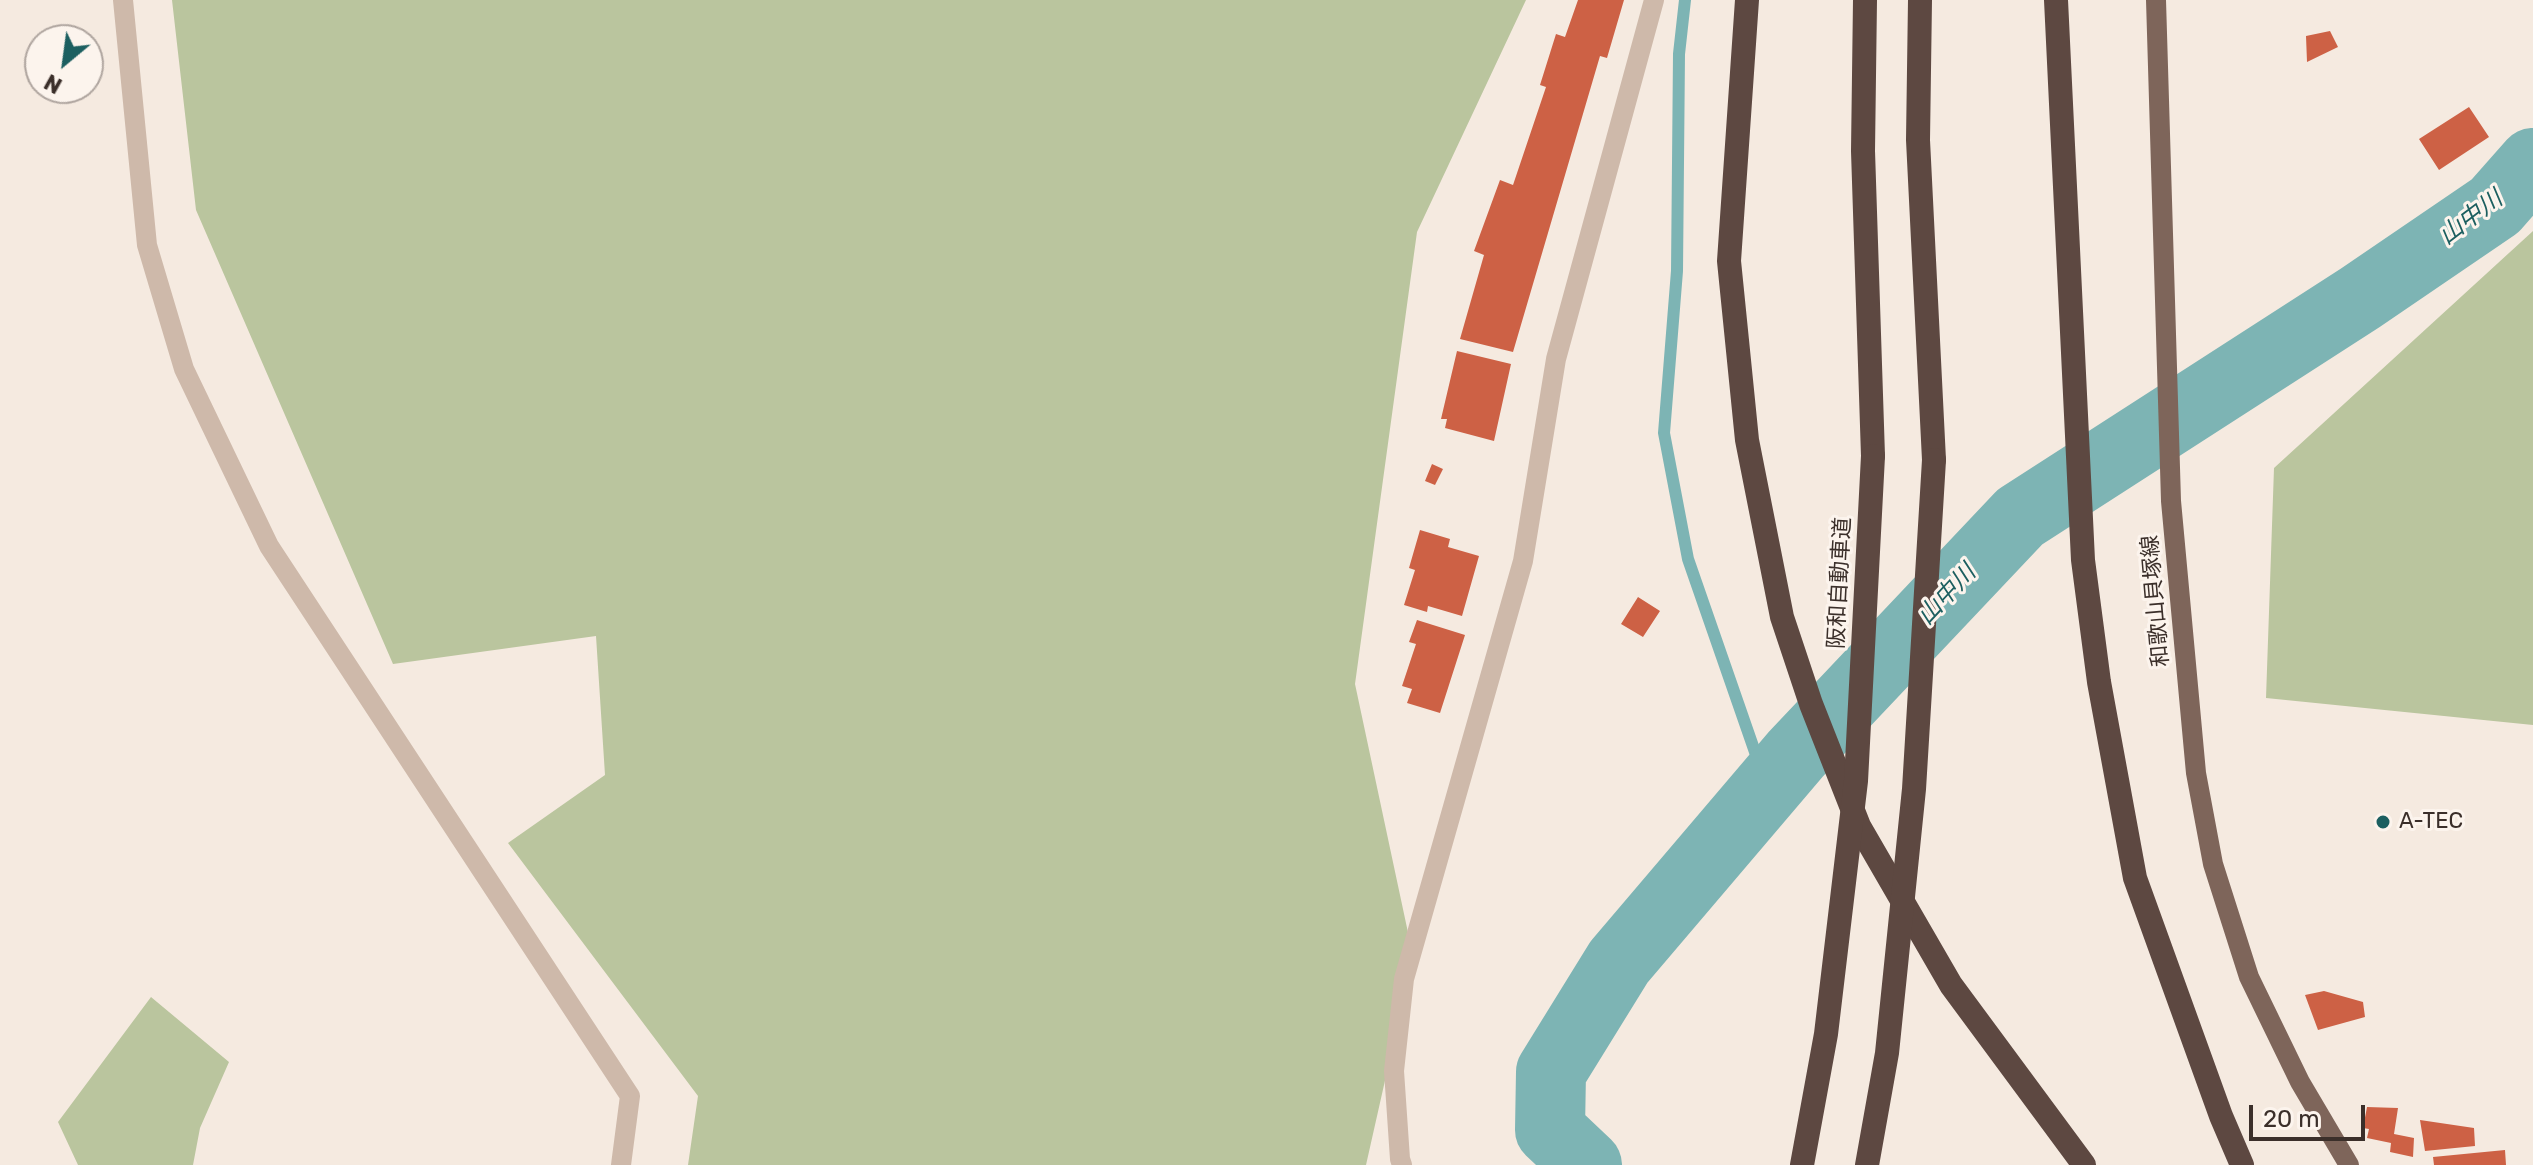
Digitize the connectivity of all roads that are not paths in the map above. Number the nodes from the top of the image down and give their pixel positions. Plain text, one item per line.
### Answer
1 (123, 0) edge
2 (1654, 0) edge
3 (1747, 0) edge
4 (1865, 0) edge
5 (1920, 0) edge
6 (2056, 0) edge
7 (2156, 0) edge
8 (621, 1165) edge
9 (1402, 1165) edge
10 (1802, 1165) edge
11 (1867, 1165) edge
12 (2084, 1165) edge
13 (2242, 1165) edge
14 (2349, 1165) edge

1 - 8 street
2 - 9 street
3 - 12 highway, bridge
4 - 10 highway, 阪和自動車道, bridge
5 - 11 highway, bridge
6 - 13 highway
7 - 14 main road, 和歌山貝塚線

